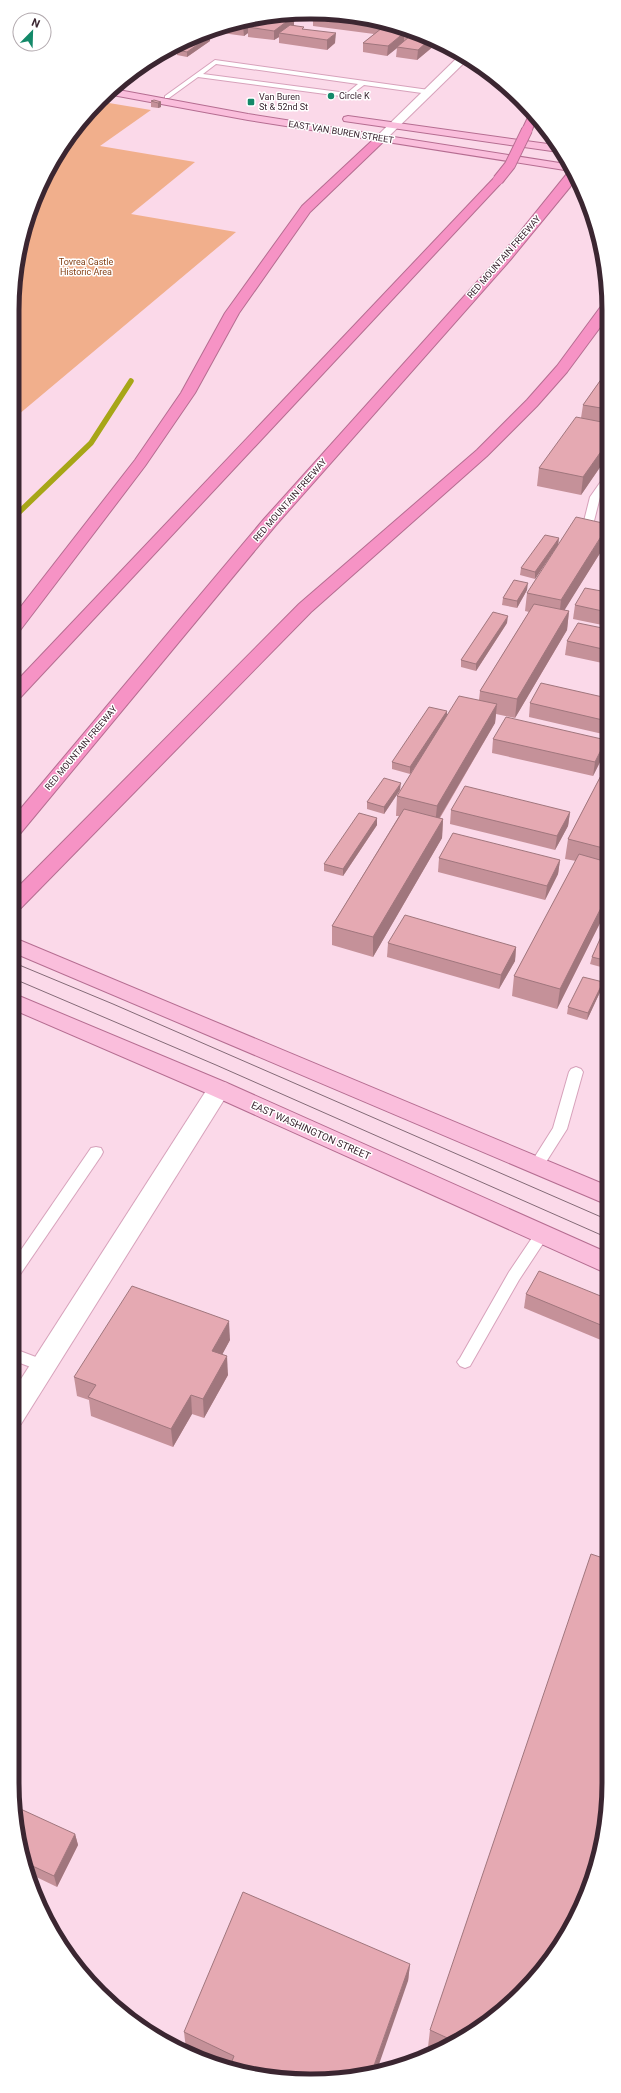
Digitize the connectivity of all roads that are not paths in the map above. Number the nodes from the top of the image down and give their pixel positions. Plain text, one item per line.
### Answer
1 (460, 61) edge
2 (227, 73) dead end
3 (197, 75) junction
4 (221, 78) junction
5 (363, 83) junction
6 (116, 92) edge
7 (428, 92) junction
8 (116, 93) edge
9 (167, 97) junction
10 (232, 103) dead end
11 (338, 117) dead end
12 (531, 120) edge
13 (395, 125) junction
14 (380, 138) junction
15 (553, 148) edge
16 (564, 167) edge
17 (570, 177) edge
18 (602, 314) edge
19 (602, 486) edge
20 (589, 521) edge
21 (19, 620) edge
22 (19, 689) edge
23 (19, 823) edge
24 (19, 898) edge
25 (19, 947) edge
26 (19, 1003) edge
27 (576, 1072) dead end
28 (219, 1089) junction
29 (96, 1152) dead end
30 (536, 1166) junction
31 (602, 1194) edge
32 (543, 1233) junction
33 (602, 1261) edge
34 (19, 1265) edge
35 (19, 1357) edge
36 (465, 1362) dead end
37 (44, 1366) junction
38 (19, 1405) edge

1 - 7 main road
2 - 4 lane
3 - 4 lane
3 - 5 lane
3 - 9 lane
4 - 5 lane
5 - 7 lane
6 - 9 main road, EAST VAN BUREN STREET
7 - 13 main road
8 - 14 main road, EAST VAN BUREN STREET
9 - 10 main road, EAST VAN BUREN STREET
11 - 13 main road, EAST VAN BUREN STREET
12 - 22 highway, bridge
13 - 14 main road
13 - 15 main road, EAST VAN BUREN STREET
14 - 16 main road, EAST VAN BUREN STREET
14 - 21 highway
17 - 23 highway, RED MOUNTAIN FREEWAY
18 - 24 highway
19 - 20 lane
25 - 30 main road
26 - 28 main road, EAST WASHINGTON STREET
27 - 30 lane
28 - 32 main road, EAST WASHINGTON STREET
28 - 37 main road
29 - 34 lane
30 - 31 main road
32 - 33 main road, EAST WASHINGTON STREET
32 - 36 lane
35 - 37 lane
37 - 38 main road

